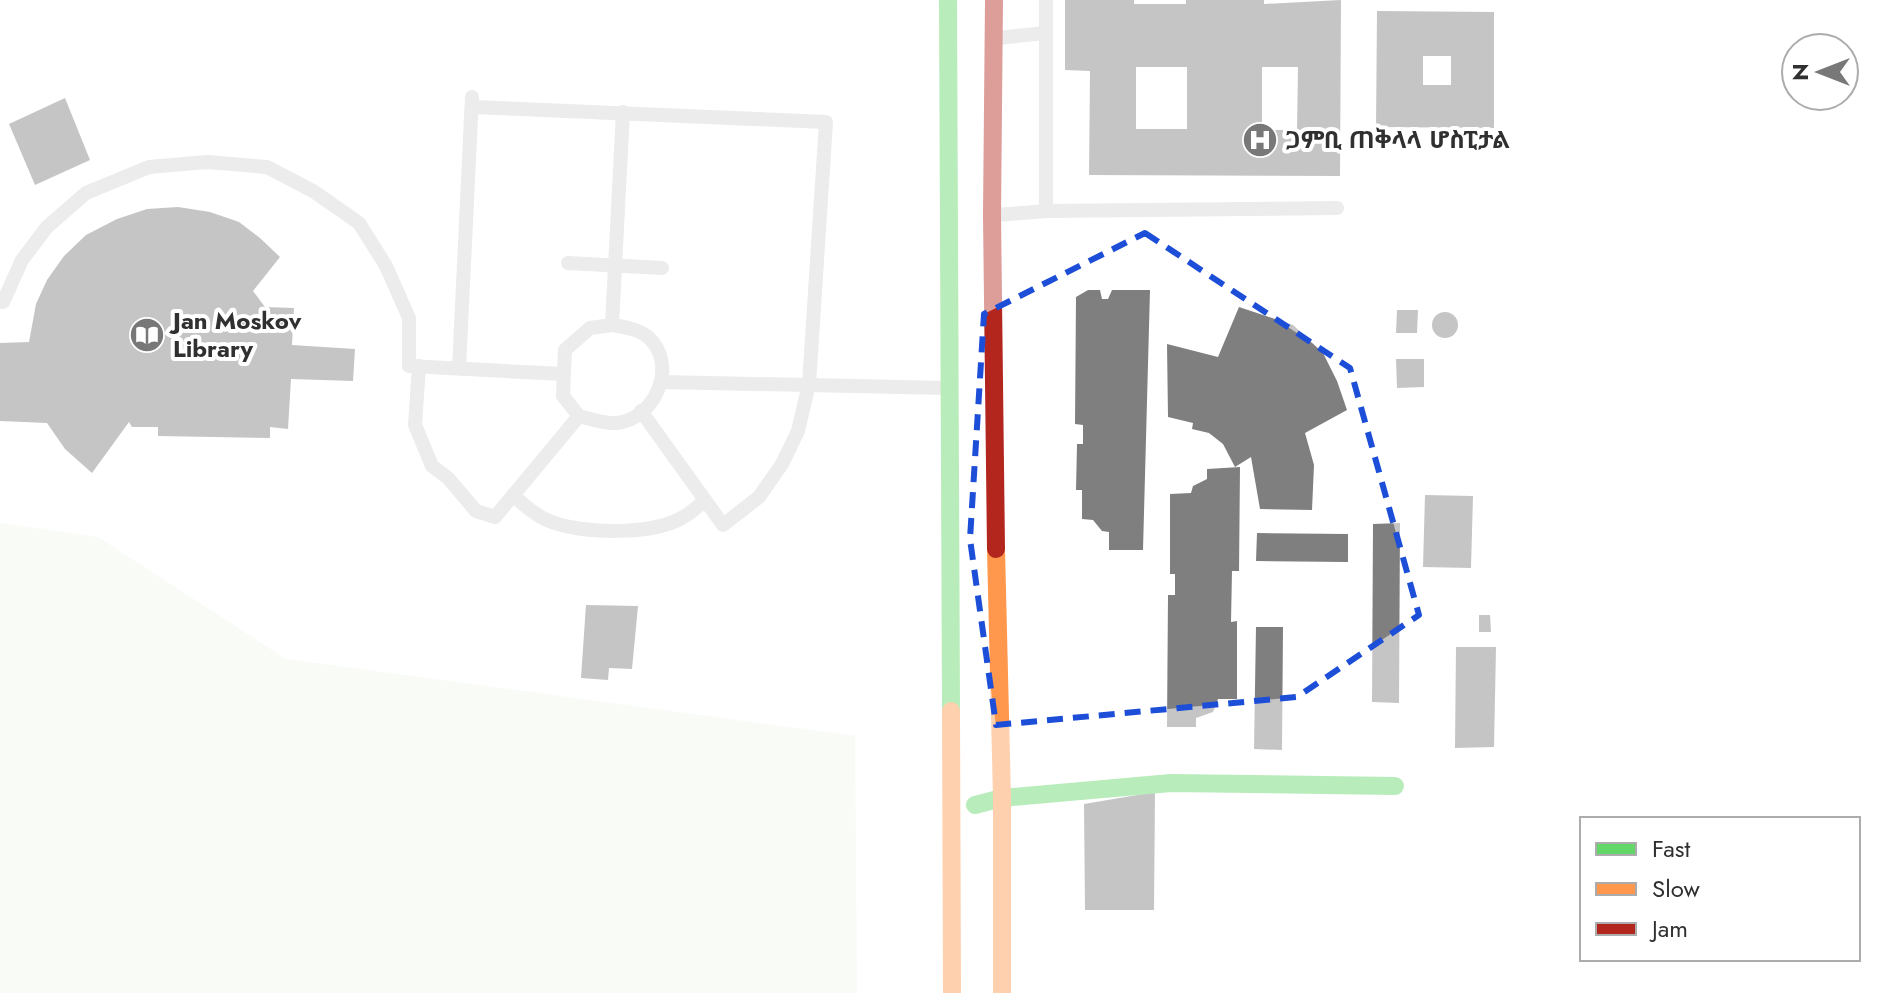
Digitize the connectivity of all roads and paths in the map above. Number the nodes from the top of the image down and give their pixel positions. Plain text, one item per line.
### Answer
1 (948, 0) edge
2 (994, 0) edge
3 (1046, 0) edge
4 (1045, 33) junction
5 (995, 39) junction
6 (623, 112) junction
7 (1337, 208) dead end
8 (1046, 211) junction
9 (971, 216) junction
10 (568, 263) dead end
11 (616, 265) junction
12 (662, 268) dead end
13 (3, 302) dead end
14 (612, 325) junction
15 (419, 366) junction
16 (459, 368) junction
17 (563, 374) junction
18 (662, 382) junction
19 (809, 384) junction
20 (951, 388) junction
21 (641, 411) junction
22 (579, 416) junction
23 (513, 495) junction
24 (705, 500) junction
25 (1395, 786) dead end
26 (1002, 798) junction
27 (952, 810) junction
28 (952, 993) edge
29 (1002, 993) edge

1 - 9 street
2 - 5 street
3 - 4 lane
4 - 5 lane
4 - 8 lane
5 - 9 street
6 - 11 lane
6 - 16 lane
6 - 19 lane
7 - 8 lane
8 - 9 lane
9 - 20 street
9 - 26 street
10 - 11 lane
11 - 12 lane
11 - 14 lane
13 - 15 lane
14 - 17 lane
14 - 18 lane
15 - 16 lane
15 - 23 lane
16 - 17 lane
17 - 22 lane
18 - 19 lane
18 - 21 lane
19 - 20 lane
19 - 24 lane
20 - 27 street
21 - 22 lane
21 - 24 lane
22 - 23 lane
23 - 24 lane
25 - 26 street
26 - 27 street
26 - 29 street
27 - 28 street

